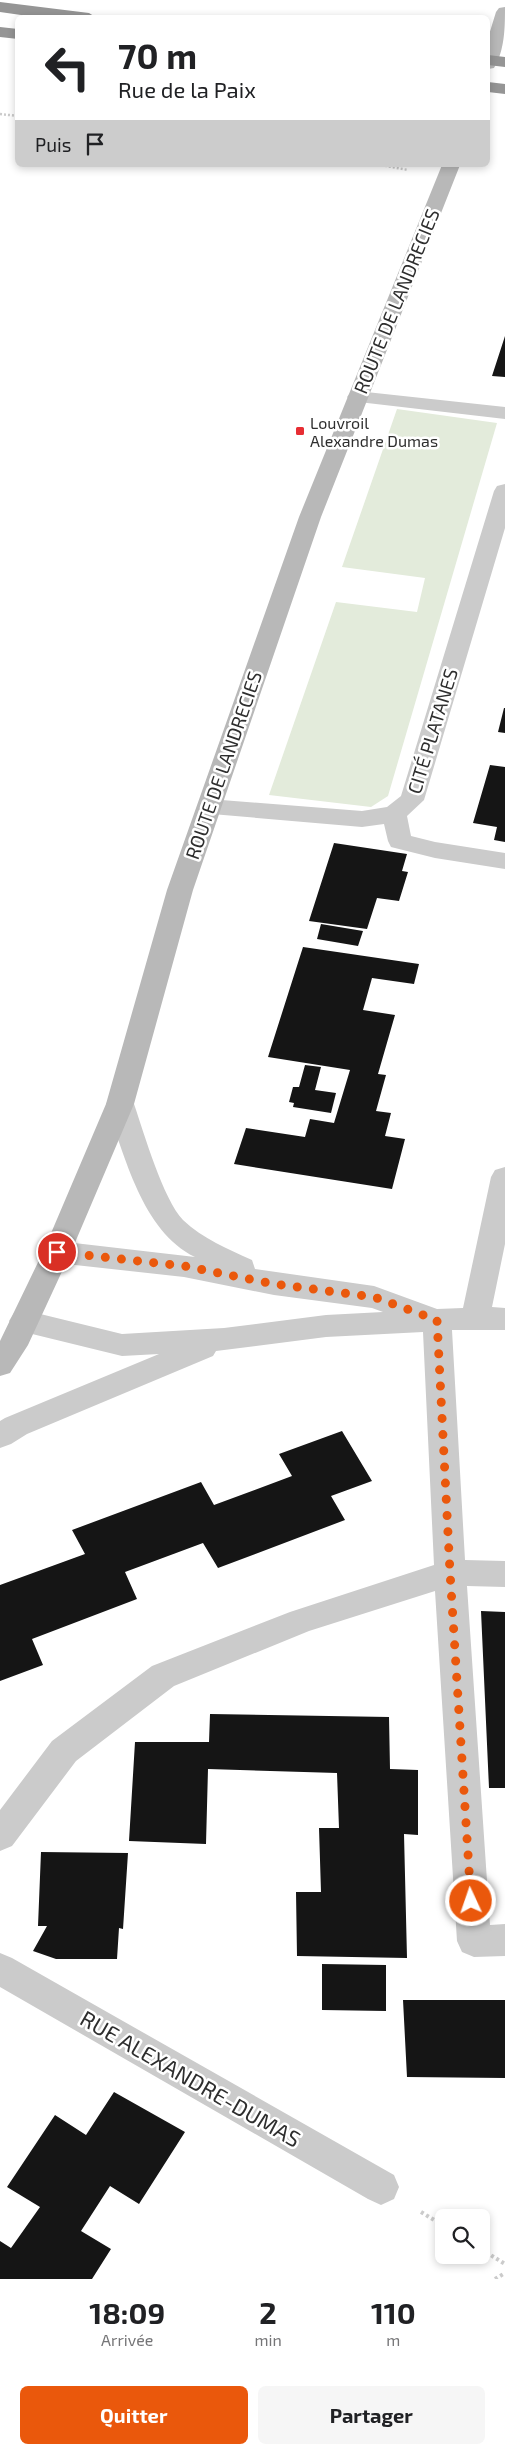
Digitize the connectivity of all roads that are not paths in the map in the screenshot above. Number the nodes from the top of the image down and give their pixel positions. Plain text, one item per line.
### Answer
1 (0, 8) edge
2 (505, 12) edge
3 (62, 15) edge
4 (0, 32) edge
5 (15, 34) edge
6 (490, 58) edge
7 (490, 60) edge
8 (505, 62) edge
9 (490, 87) edge
10 (505, 89) edge
11 (450, 167) edge
12 (357, 398) junction
13 (505, 413) edge
14 (505, 491) edge
15 (209, 807) junction
16 (394, 814) junction
17 (505, 861) edge
18 (120, 1104) junction
19 (505, 1177) edge
20 (57, 1252) junction
21 (274, 1284) junction
22 (475, 1318) junction
23 (505, 1319) edge
24 (437, 1320) junction
25 (24, 1321) junction
26 (224, 1339) junction
27 (0, 1365) edge
28 (0, 1436) edge
29 (450, 1572) junction
30 (505, 1574) edge
31 (0, 1836) edge
32 (505, 1940) edge
33 (0, 1969) edge
34 (381, 2187) dead end

1 - 3 highway
2 - 6 main road
4 - 5 highway
7 - 8 highway
9 - 10 highway
11 - 12 main road, ROUTE DE LANDRECIES
12 - 13 street
12 - 15 main road, ROUTE DE LANDRECIES
14 - 16 street, CITÉ PLATANES
15 - 16 street, CITÉ PLATANES
15 - 18 main road, ROUTE DE LANDRECIES
16 - 17 street
18 - 20 main road, ROUTE DE LANDRECIES
18 - 21 street
19 - 22 street
20 - 21 street
20 - 25 main road, ROUTE DE LANDRECIES
21 - 24 street
22 - 23 street
22 - 24 street
24 - 26 street
24 - 29 street
25 - 26 street
25 - 27 main road, ROUTE DE LANDRECIES
26 - 28 street
29 - 30 street
29 - 31 street
29 - 32 street
33 - 34 street, RUE ALEXANDRE-DUMAS

